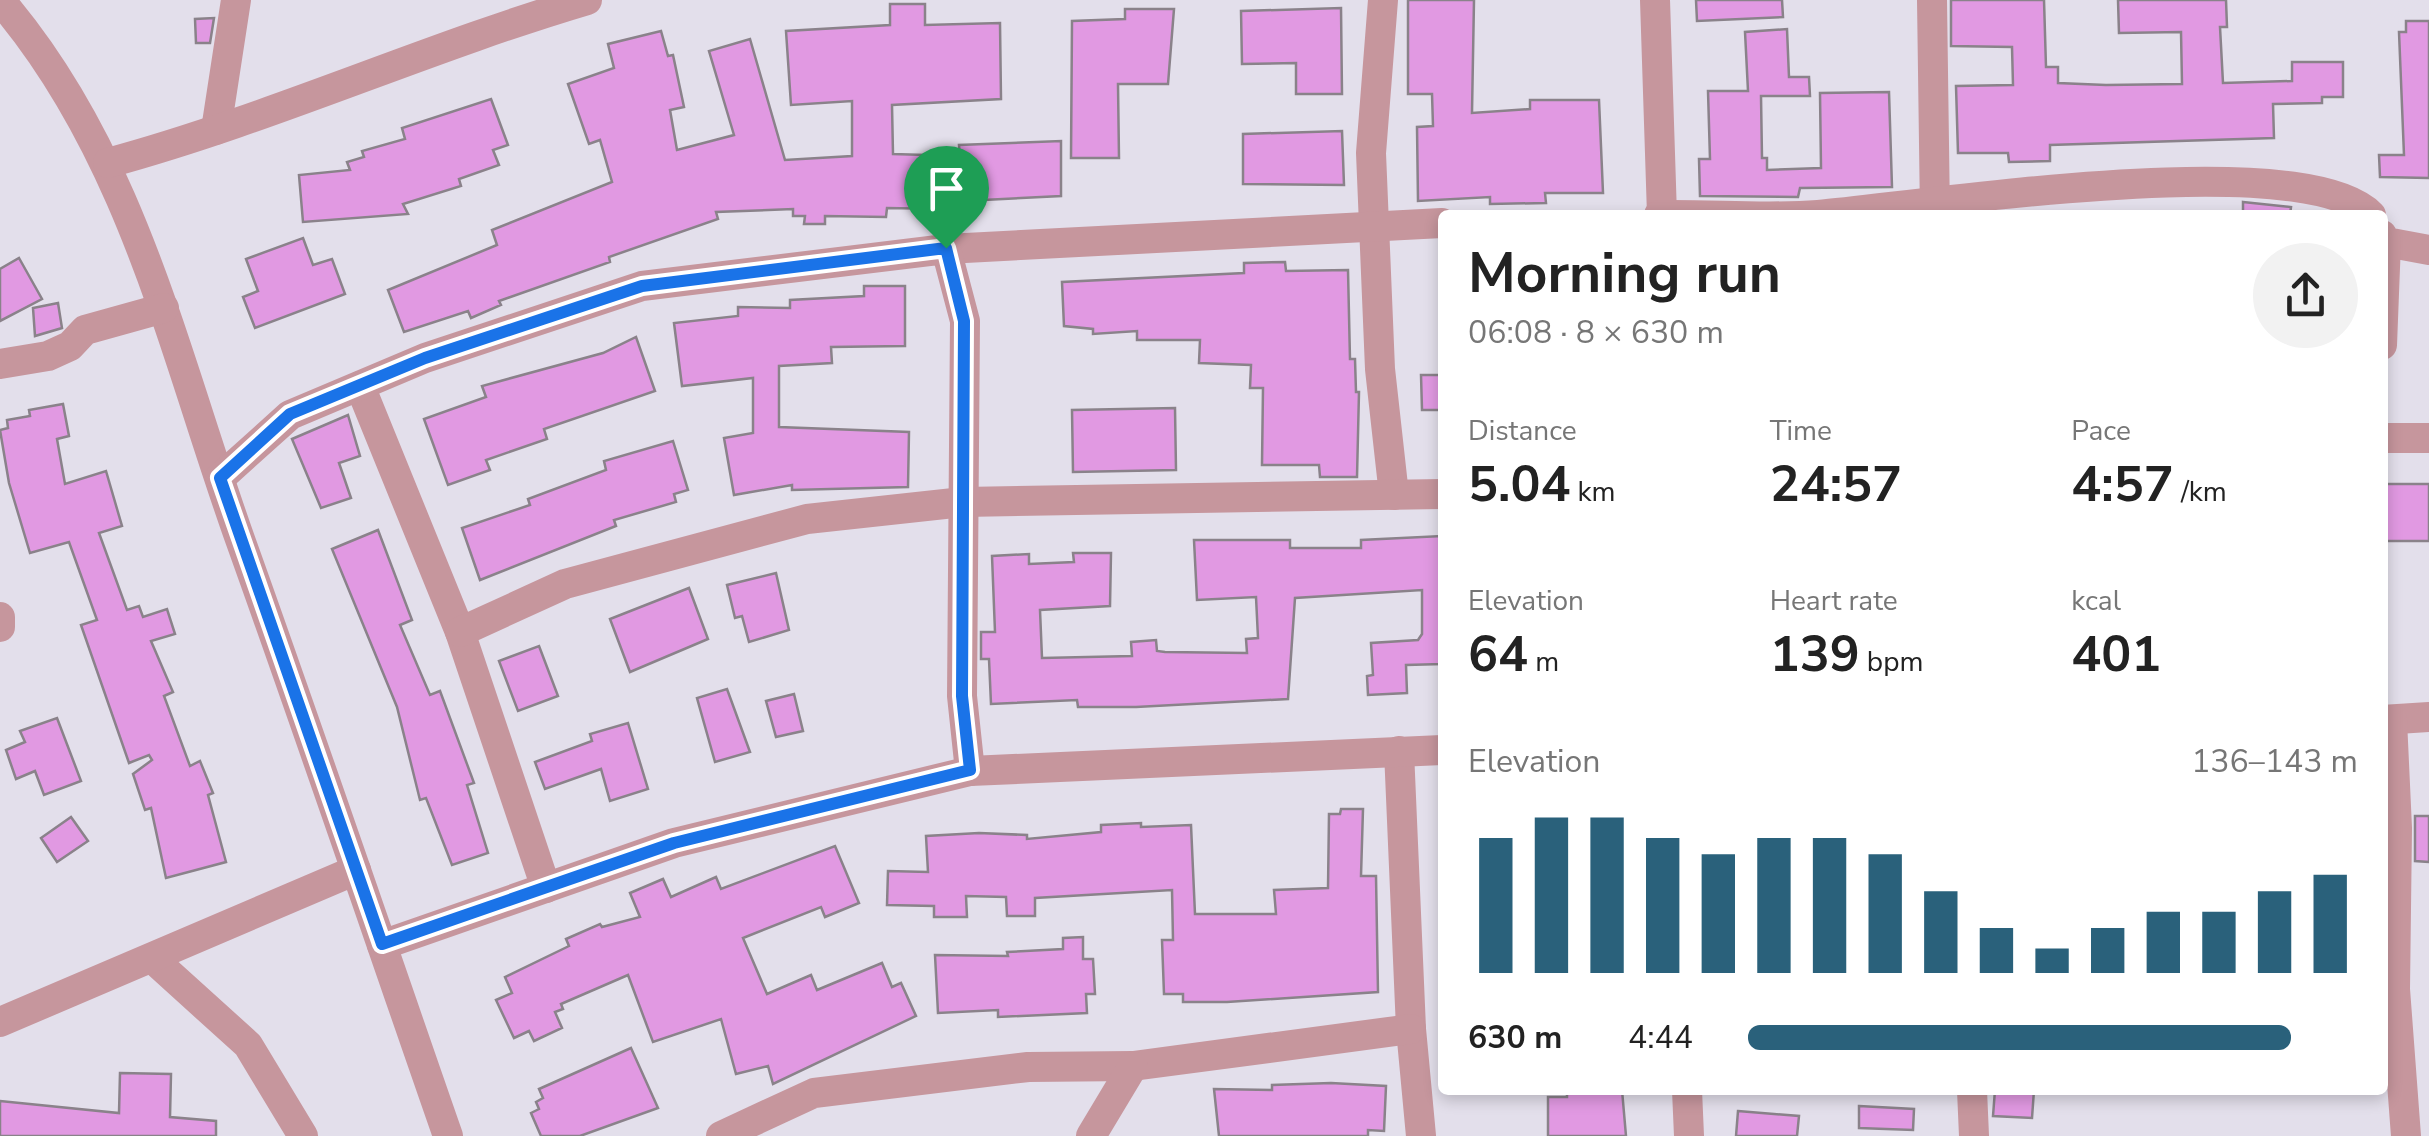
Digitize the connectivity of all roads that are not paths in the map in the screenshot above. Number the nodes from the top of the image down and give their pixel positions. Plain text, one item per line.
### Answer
1 (0, 0) edge
2 (236, 0) edge
3 (587, 0) edge
4 (1384, 0) edge
5 (1655, 0) edge
6 (1932, 0) edge
7 (216, 130) junction
8 (108, 164) junction
9 (1934, 207) edge
10 (1661, 210) edge
11 (1890, 210) edge
12 (2362, 210) edge
13 (1438, 223) edge
14 (1376, 226) junction
15 (2388, 240) edge
16 (946, 248) junction
17 (2429, 250) edge
18 (164, 308) junction
19 (0, 364) edge
20 (360, 386) junction
21 (2388, 438) edge
22 (2429, 438) edge
23 (220, 478) junction
24 (1438, 494) edge
25 (1394, 495) junction
26 (963, 502) junction
27 (0, 616) edge
28 (0, 628) edge
29 (460, 632) junction
30 (2429, 717) edge
31 (2388, 720) edge
32 (1438, 750) edge
33 (1399, 751) junction
34 (970, 770) junction
35 (2388, 854) edge
36 (356, 870) junction
37 (546, 888) junction
38 (382, 944) junction
39 (153, 958) junction
40 (2389, 989) edge
41 (0, 1022) edge
42 (1411, 1029) junction
43 (1133, 1066) junction
44 (1688, 1095) edge
45 (1972, 1095) edge
46 (2413, 1116) edge
47 (303, 1136) edge
48 (448, 1136) edge
49 (722, 1136) edge
50 (1091, 1136) edge
51 (1421, 1136) edge
52 (1688, 1136) edge
53 (1974, 1136) edge

1 - 8 street
2 - 7 street
3 - 7 street
4 - 14 street
5 - 10 street
6 - 9 street
7 - 8 street
8 - 18 street
9 - 11 street
9 - 12 street
13 - 14 street
14 - 16 street
14 - 25 street
15 - 17 street
16 - 20 street
16 - 26 street
18 - 19 street
18 - 23 street
20 - 23 street
20 - 29 street
21 - 22 street
23 - 36 street
24 - 25 street
25 - 26 street
26 - 29 street
26 - 34 street
27 - 28 street
29 - 37 street
30 - 31 street
32 - 33 street
33 - 34 street
33 - 42 street
34 - 37 street
35 - 40 street
36 - 38 street
36 - 39 street
37 - 38 street
38 - 48 street
39 - 41 street
39 - 47 street
40 - 46 street
42 - 43 street
42 - 51 street
43 - 49 street
43 - 50 street
44 - 52 street
45 - 53 street

